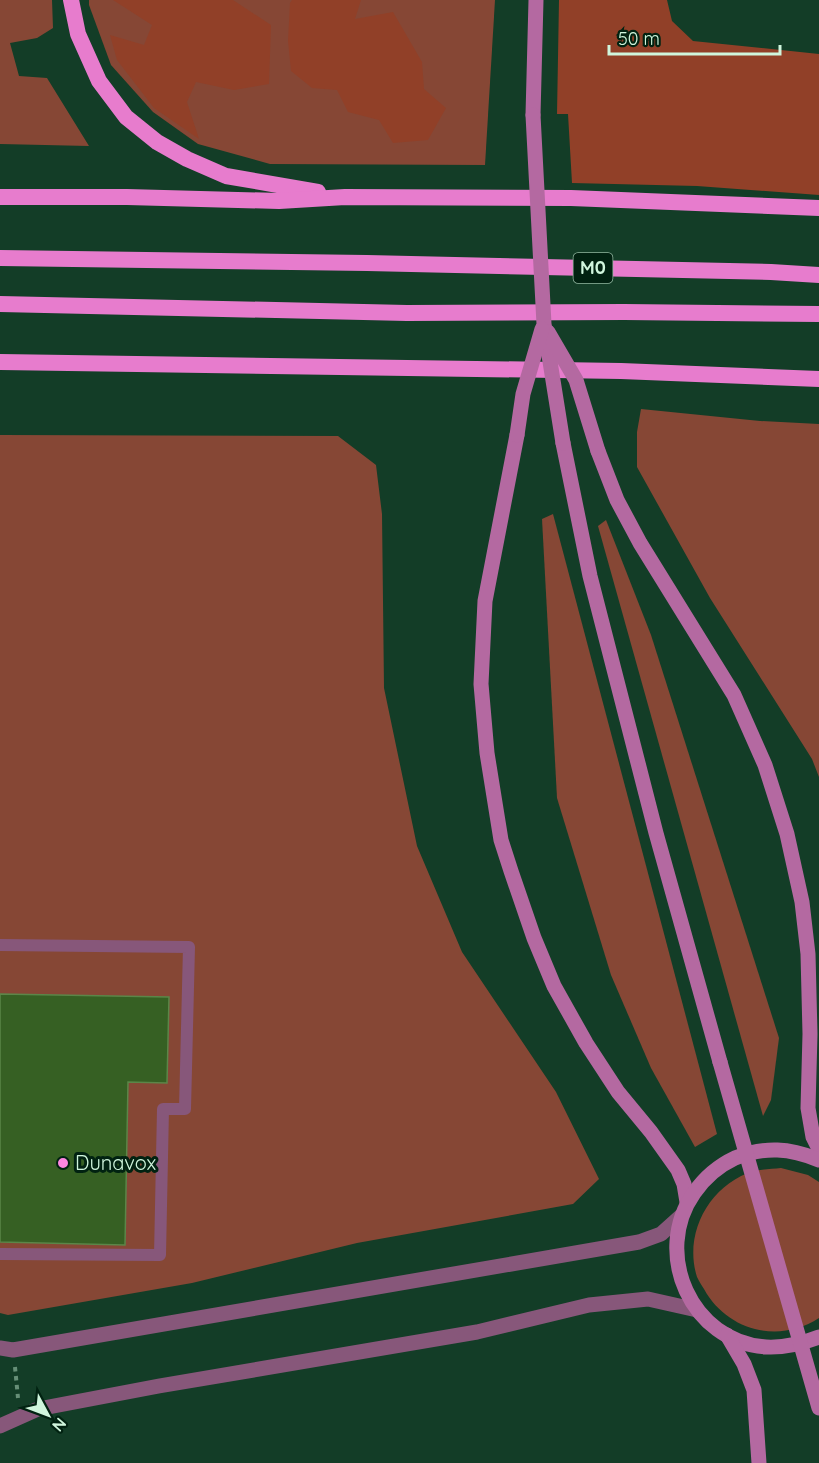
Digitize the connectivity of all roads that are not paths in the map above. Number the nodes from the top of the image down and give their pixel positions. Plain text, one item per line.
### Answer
1 (71, 0) edge
2 (536, 0) edge
3 (345, 197) junction
4 (0, 198) edge
5 (819, 208) edge
6 (0, 258) edge
7 (819, 275) edge
8 (0, 304) edge
9 (819, 314) edge
10 (544, 324) junction
11 (0, 362) edge
12 (819, 379) edge
13 (0, 945) edge
14 (819, 1149) edge
15 (819, 1160) edge
16 (684, 1209) junction
17 (0, 1254) edge
18 (697, 1310) junction
19 (727, 1335) junction
20 (819, 1337) edge
21 (7, 1349) edge
22 (819, 1408) edge
23 (0, 1426) edge
24 (759, 1463) edge

1 - 3 highway
2 - 10 main road, bridge
3 - 4 highway
3 - 5 highway
6 - 7 highway, M0
8 - 9 highway, M0
10 - 14 main road, bridge
10 - 16 main road, bridge
10 - 22 main road, bridge
11 - 12 highway
13 - 17 lane
15 - 16 main road
16 - 18 main road
16 - 21 street
18 - 19 main road
18 - 23 street
19 - 20 main road
19 - 24 main road

